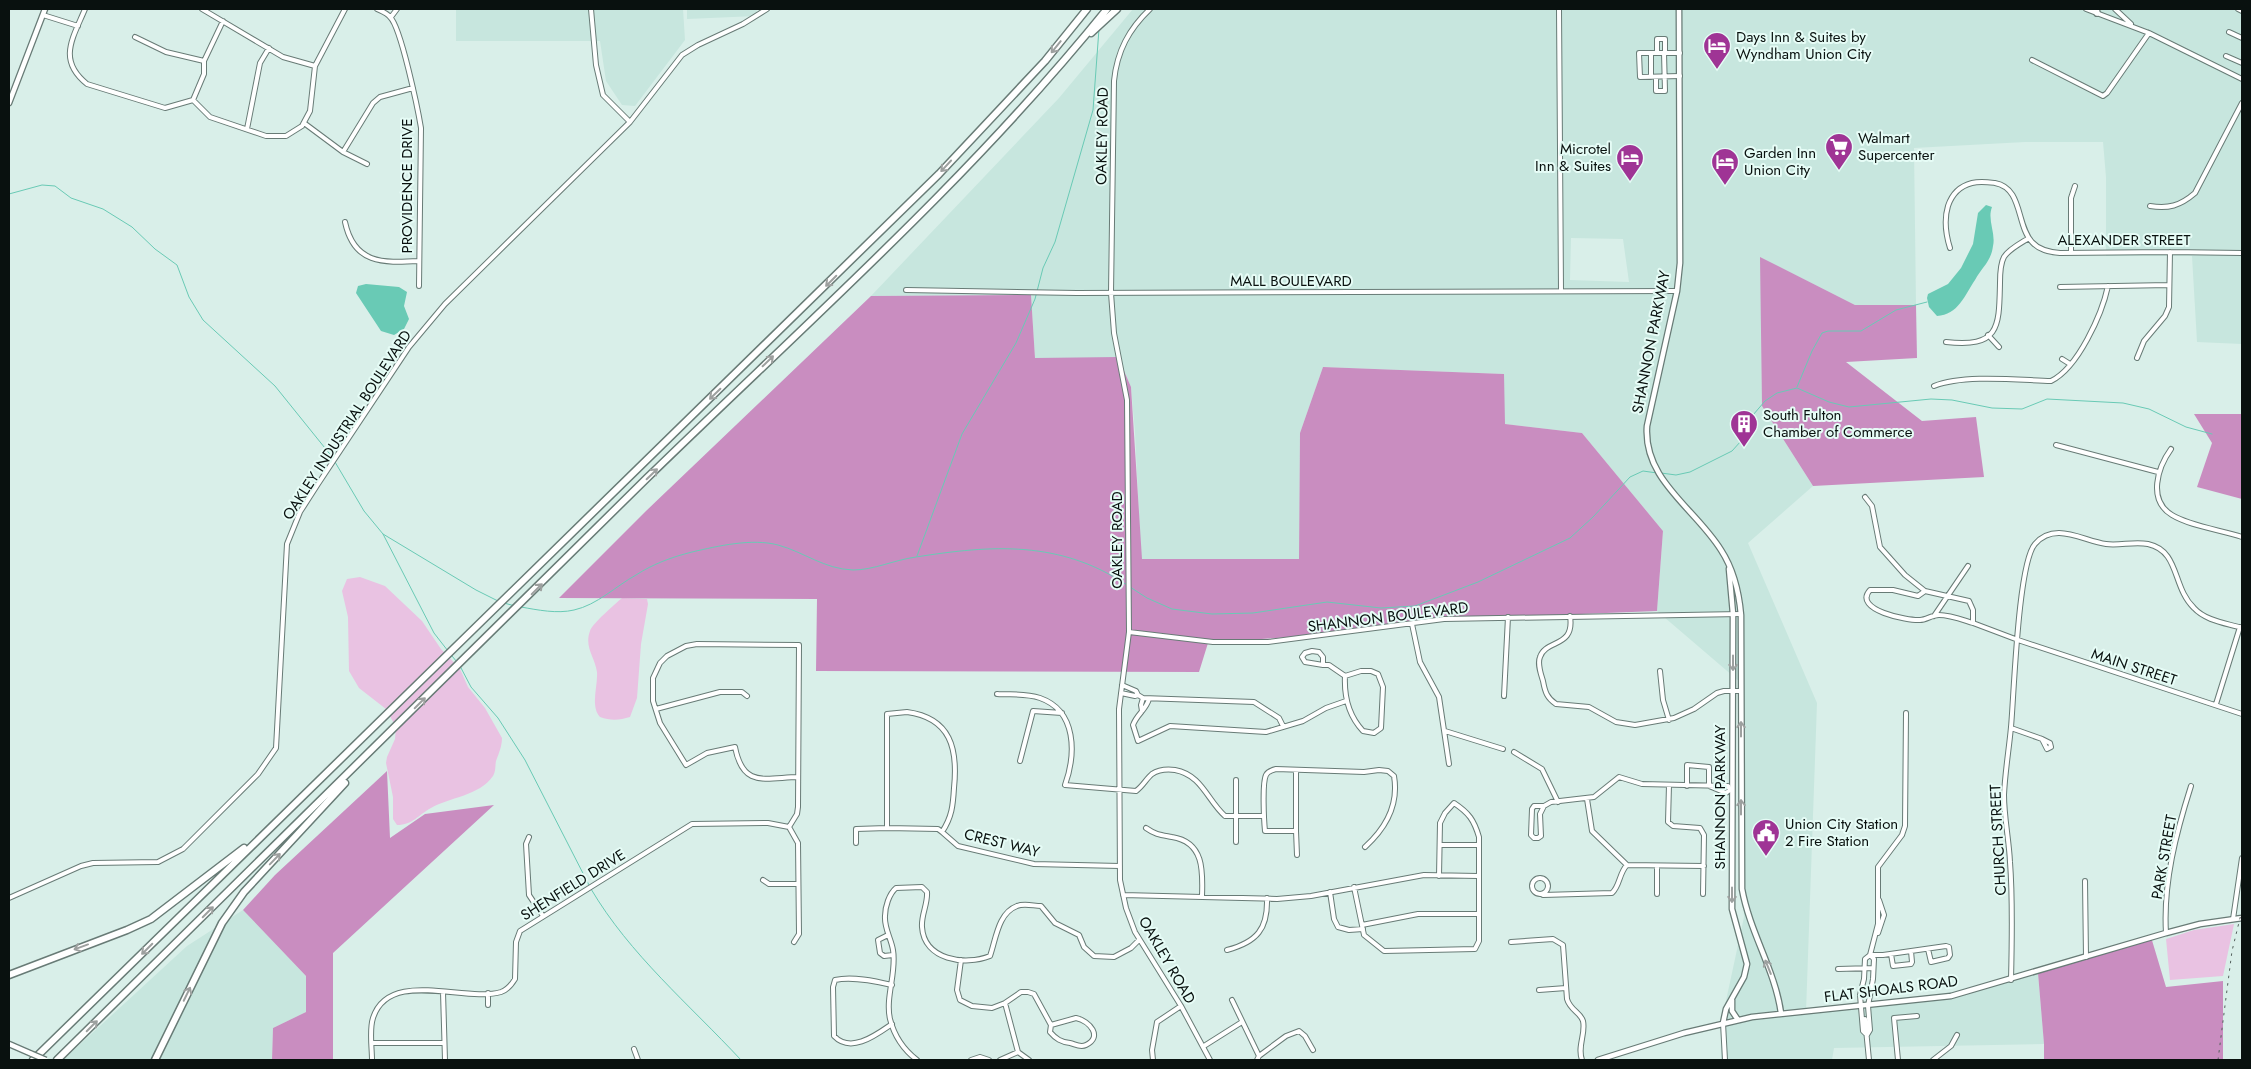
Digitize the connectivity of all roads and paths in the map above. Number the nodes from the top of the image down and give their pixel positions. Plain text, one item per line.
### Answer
1 (45, 9) edge
2 (84, 9) edge
3 (202, 9) edge
4 (345, 9) edge
5 (377, 9) edge
6 (397, 9) edge
7 (591, 9) edge
8 (767, 9) edge
9 (1087, 9) edge
10 (1106, 9) edge
11 (1117, 9) edge
12 (1150, 9) edge
13 (1559, 9) edge
14 (1679, 9) edge
15 (2086, 9) edge
16 (2115, 9) edge
17 (2238, 9) edge
18 (2097, 11) edge
19 (2242, 11) edge
20 (43, 15) junction
21 (391, 17) junction
22 (223, 21) junction
23 (78, 26) junction
24 (2135, 27) junction
25 (2229, 32) dead end
26 (2149, 33) junction
27 (135, 37) dead end
28 (2242, 38) edge
29 (269, 48) junction
30 (1074, 49) junction
31 (1651, 53) junction
32 (1657, 53) junction
33 (1664, 53) junction
34 (1680, 53) junction
35 (2226, 56) dead end
36 (2032, 60) dead end
37 (204, 61) junction
38 (2242, 64) edge
39 (315, 66) junction
40 (1654, 76) junction
41 (1664, 76) junction
42 (1680, 76) junction
43 (2242, 79) edge
44 (413, 88) junction
45 (193, 100) junction
46 (9, 103) edge
47 (2242, 103) edge
48 (630, 122) junction
49 (304, 123) junction
50 (247, 129) junction
51 (343, 152) junction
52 (367, 164) dead end
53 (2075, 186) dead end
54 (2150, 206) dead end
55 (345, 222) dead end
56 (2029, 238) junction
57 (1950, 248) dead end
58 (2170, 252) junction
59 (2071, 253) junction
60 (2242, 253) edge
61 (419, 261) junction
62 (2169, 285) junction
63 (419, 286) dead end
64 (2108, 286) junction
65 (2060, 287) dead end
66 (906, 290) dead end
67 (1676, 290) junction
68 (1561, 291) junction
69 (1111, 293) junction
70 (1988, 335) junction
71 (1946, 342) dead end
72 (1999, 347) dead end
73 (2137, 358) dead end
74 (2062, 359) dead end
75 (2070, 364) junction
76 (1934, 386) dead end
77 (2056, 445) dead end
78 (2171, 449) dead end
79 (2158, 472) junction
80 (1865, 498) dead end
81 (2242, 537) edge
82 (1728, 563) junction
83 (1968, 566) dead end
84 (1925, 591) junction
85 (1947, 595) junction
86 (1733, 614) junction
87 (1741, 614) junction
88 (1570, 616) junction
89 (1934, 616) junction
90 (1508, 617) junction
91 (1973, 623) junction
92 (1412, 624) junction
93 (2241, 627) edge
94 (1129, 632) junction
95 (2018, 640) junction
96 (1323, 665) junction
97 (1660, 671) dead end
98 (1345, 676) junction
99 (1122, 685) junction
100 (1732, 691) junction
101 (1741, 691) junction
102 (1121, 693) junction
103 (997, 694) dead end
104 (1138, 695) junction
105 (747, 696) dead end
106 (1504, 696) dead end
107 (1143, 698) junction
108 (1149, 699) junction
109 (1346, 701) junction
110 (2216, 704) junction
111 (656, 709) junction
112 (1142, 711) junction
113 (1062, 713) junction
114 (1906, 713) dead end
115 (2242, 714) edge
116 (1669, 720) junction
117 (1283, 726) junction
118 (2011, 728) junction
119 (1445, 731) junction
120 (386, 737) junction
121 (2042, 739) dead end
122 (1503, 749) dead end
123 (1514, 752) dead end
124 (1020, 761) dead end
125 (1449, 764) dead end
126 (1296, 770) junction
127 (798, 777) junction
128 (1236, 780) dead end
129 (1669, 785) junction
130 (1687, 786) junction
131 (2191, 786) dead end
132 (1120, 791) junction
133 (1587, 799) junction
134 (1558, 802) junction
135 (1544, 806) junction
136 (1236, 816) junction
137 (1263, 816) junction
138 (789, 827) junction
139 (887, 828) junction
140 (1146, 828) dead end
141 (268, 829) junction
142 (1296, 831) junction
143 (942, 832) junction
144 (529, 837) dead end
145 (1236, 842) dead end
146 (856, 843) dead end
147 (1441, 845) junction
148 (1478, 845) junction
149 (1365, 847) dead end
150 (1297, 855) dead end
151 (2242, 858) edge
152 (1627, 865) junction
153 (1120, 866) junction
154 (1704, 866) junction
155 (1657, 867) junction
156 (1439, 876) junction
157 (1478, 876) junction
158 (763, 880) dead end
159 (2085, 881) dead end
160 (798, 884) junction
161 (1354, 887) junction
162 (1330, 892) junction
163 (1657, 894) dead end
164 (1703, 894) dead end
165 (1123, 895) junction
166 (1543, 895) junction
167 (1202, 896) junction
168 (9, 898) edge
169 (1267, 898) junction
170 (1479, 914) junction
171 (543, 916) junction
172 (2242, 918) edge
173 (2233, 919) junction
174 (1363, 927) junction
175 (2166, 933) junction
176 (888, 935) junction
177 (1139, 940) junction
178 (794, 942) dead end
179 (1511, 942) dead end
180 (1928, 948) junction
181 (1227, 950) dead end
182 (1911, 951) junction
183 (1891, 954) junction
184 (893, 955) junction
185 (1870, 955) junction
186 (2086, 957) junction
187 (961, 960) junction
188 (1865, 968) junction
189 (1873, 968) junction
190 (1838, 969) dead end
191 (9, 975) edge
192 (2011, 980) junction
193 (892, 986) junction
194 (1566, 988) junction
195 (1539, 990) dead end
196 (443, 992) junction
197 (488, 993) junction
198 (1732, 996) junction
199 (1232, 1000) dead end
200 (1005, 1003) junction
201 (488, 1005) dead end
202 (1180, 1006) junction
203 (1860, 1006) junction
204 (1868, 1006) junction
205 (1781, 1013) junction
206 (1917, 1016) dead end
207 (1865, 1019) junction
208 (1738, 1020) junction
209 (1242, 1022) junction
210 (1723, 1023) junction
211 (892, 1024) junction
212 (1051, 1025) junction
213 (1867, 1035) junction
214 (1957, 1035) dead end
215 (372, 1043) junction
216 (443, 1043) junction
217 (11, 1045) edge
218 (1204, 1046) junction
219 (634, 1049) dead end
220 (1313, 1050) dead end
221 (1018, 1052) junction
222 (1258, 1058) edge
223 (33, 1060) edge
224 (46, 1060) edge
225 (58, 1060) edge
226 (154, 1060) edge
227 (372, 1060) edge
228 (444, 1060) edge
229 (638, 1060) edge
230 (917, 1060) edge
231 (971, 1060) edge
232 (989, 1060) edge
233 (1000, 1060) edge
234 (1029, 1060) edge
235 (1153, 1060) edge
236 (1210, 1060) edge
237 (1582, 1060) edge
238 (1598, 1060) edge
239 (1725, 1060) edge
240 (1869, 1060) edge
241 (1898, 1060) edge
242 (1933, 1060) edge

1 - 20 street
2 - 23 street
3 - 22 street
4 - 39 street
5 - 21 street
6 - 21 street
7 - 48 street
8 - 48 street, OAKLEY INDUSTRIAL BOULEVARD
9 -> 141 highway
10 - 30 highway
11 - 30 highway
12 - 69 street, OAKLEY ROAD
13 - 68 street
14 - 34 street, SHANNON PARKWAY
15 - 18 street
16 - 24 street
17 - 19 street
18 - 24 street
20 - 23 street
20 - 46 street
21 - 44 street, PROVIDENCE DRIVE
22 - 29 street
22 - 37 street
23 - 45 street
24 - 26 street
25 - 28 street
26 - 36 street
26 - 43 street
27 - 37 street
29 - 39 street
29 - 50 street
120 -> 30 highway
31 - 32 street
31 - 40 street
31 - 40 street
32 - 33 street
32 - 33 street
33 - 34 street
33 - 41 street
34 - 42 street, SHANNON PARKWAY
35 - 38 street
37 - 45 street
39 - 49 street
40 - 41 street
40 - 41 street
41 - 42 street
42 - 67 street, SHANNON PARKWAY
44 - 51 street
44 - 61 street, PROVIDENCE DRIVE
45 - 50 street
47 - 54 street
48 - 168 street, OAKLEY INDUSTRIAL BOULEVARD
49 - 50 street
49 - 51 street
51 - 52 street
53 - 59 street
55 - 61 street
56 - 57 street
56 - 59 street, ALEXANDER STREET
56 - 70 street
58 - 59 street, ALEXANDER STREET
58 - 60 street, ALEXANDER STREET
58 - 62 street
61 - 63 street, PROVIDENCE DRIVE
62 - 64 street
62 - 73 street
64 - 65 street
64 - 75 street
66 - 69 street, MALL BOULEVARD
67 - 68 street, MALL BOULEVARD
67 - 82 street, SHANNON PARKWAY
68 - 69 street, MALL BOULEVARD
69 - 94 street, OAKLEY ROAD
70 - 71 street
70 - 72 street
74 - 75 street
75 - 76 street
77 - 79 street
78 - 79 street
79 - 81 street
80 - 84 street
82 - 86 street, SHANNON PARKWAY
82 - 87 street, SHANNON PARKWAY
83 - 85 street
84 - 85 street
84 - 89 street, MAIN STREET
85 - 89 street
85 - 91 street
86 - 87 street, SHANNON BOULEVARD
86 - 88 street, SHANNON BOULEVARD
86 -> 100 street, SHANNON PARKWAY
87 - 101 street, SHANNON PARKWAY
88 - 90 street, SHANNON BOULEVARD
88 - 116 street
89 - 91 street, MAIN STREET
90 - 92 street, SHANNON BOULEVARD
90 - 106 street
91 - 95 street, MAIN STREET
92 - 94 street, SHANNON BOULEVARD
92 - 119 street
93 - 95 street, CHURCH STREET
93 - 110 street
94 - 99 street, OAKLEY ROAD
95 - 110 street, MAIN STREET
95 - 118 street, CHURCH STREET
96 - 96 street
96 - 98 street
97 - 116 street
98 - 109 street
98 - 109 street
99 - 102 street, OAKLEY ROAD
99 - 104 street
100 - 101 street
100 - 116 street
100 -> 198 street, SHANNON PARKWAY
205 -> 101 street, SHANNON PARKWAY
102 - 104 street
102 - 132 street, OAKLEY ROAD
103 - 113 street
104 - 107 street
105 - 111 street
107 - 108 street
107 - 112 street
108 - 112 street
108 - 117 street
109 - 117 street
110 - 115 street, MAIN STREET
111 - 127 street
111 - 127 street
112 - 117 street
113 - 124 street
113 - 132 street
114 - 185 street
118 - 121 street
118 - 192 street, CHURCH STREET
119 - 122 street
119 - 125 street
225 -> 120 highway
226 -> 120 highway
123 - 134 street
126 - 137 street
126 - 142 street
126 - 149 street
127 - 138 street
128 - 136 street
129 - 130 street
129 - 133 street
129 - 154 street
130 - 130 street
131 - 175 street, PARK STREET
132 - 136 street
132 - 153 street, OAKLEY ROAD
133 - 134 street
133 - 152 street
134 - 135 street
135 - 135 street
136 - 137 street
136 - 145 street
137 - 142 street
138 - 160 street
138 - 171 street, SHENFIELD DRIVE
139 - 143 street
139 - 143 street
139 - 146 street
140 - 167 street
141 -> 191 highway
141 -> 223 highway
142 - 150 street
143 - 153 street, CREST WAY
144 - 171 street
147 - 148 street
147 - 148 street
147 - 156 street
148 - 157 street
151 - 173 street
152 - 155 street
152 - 166 street
153 - 165 street, OAKLEY ROAD
154 - 155 street
154 - 164 street
155 - 163 street
156 - 157 street
156 - 161 street
157 - 170 street
158 - 160 street
159 - 186 street
160 - 178 street
161 - 162 street
161 - 174 street
162 - 169 street
162 - 174 street
165 - 167 street
165 - 177 street, OAKLEY ROAD
166 - 166 street
167 - 169 street
169 - 181 street
170 - 174 street
170 - 174 street
171 - 197 street, SHENFIELD DRIVE
172 - 173 street, FLAT SHOALS ROAD
173 - 175 street, FLAT SHOALS ROAD
175 - 186 street, FLAT SHOALS ROAD
176 - 184 street
176 - 184 street
176 - 187 street
177 - 187 street
177 - 202 street, OAKLEY ROAD
179 - 194 street
180 - 180 street
180 - 182 street
182 - 183 street
182 - 183 street
183 - 185 street
184 - 193 street
185 - 188 street
185 - 189 street
186 - 192 street, FLAT SHOALS ROAD
187 - 200 street
188 - 189 street
188 - 190 street
188 - 203 street
189 - 204 street
192 - 204 street, FLAT SHOALS ROAD
193 - 211 street
193 - 211 street
194 - 195 street
194 - 237 street
196 - 197 street, SHENFIELD DRIVE
196 - 215 street, SHENFIELD DRIVE
196 - 216 street
197 - 201 street
198 - 208 street
198 - 210 street, SHANNON PARKWAY
199 - 209 street
200 - 212 street
200 - 221 street
202 - 218 street, OAKLEY ROAD
202 - 235 street
203 - 204 street, FLAT SHOALS ROAD
203 - 205 street, FLAT SHOALS ROAD
203 - 207 street
204 - 207 street
205 - 208 street, FLAT SHOALS ROAD
206 - 241 street
207 - 213 street
207 - 213 street
208 - 210 street, FLAT SHOALS ROAD
209 - 218 street
209 - 222 street
210 - 238 street, FLAT SHOALS ROAD
210 - 239 street
211 - 230 street
212 - 212 street
213 - 240 street
214 - 242 street
215 - 216 street
215 - 227 street, SHENFIELD DRIVE
216 - 228 street
217 - 224 street, bridge
218 - 236 street, OAKLEY ROAD
219 - 229 street
220 - 222 street
221 - 233 street
221 - 234 street
231 - 232 street

